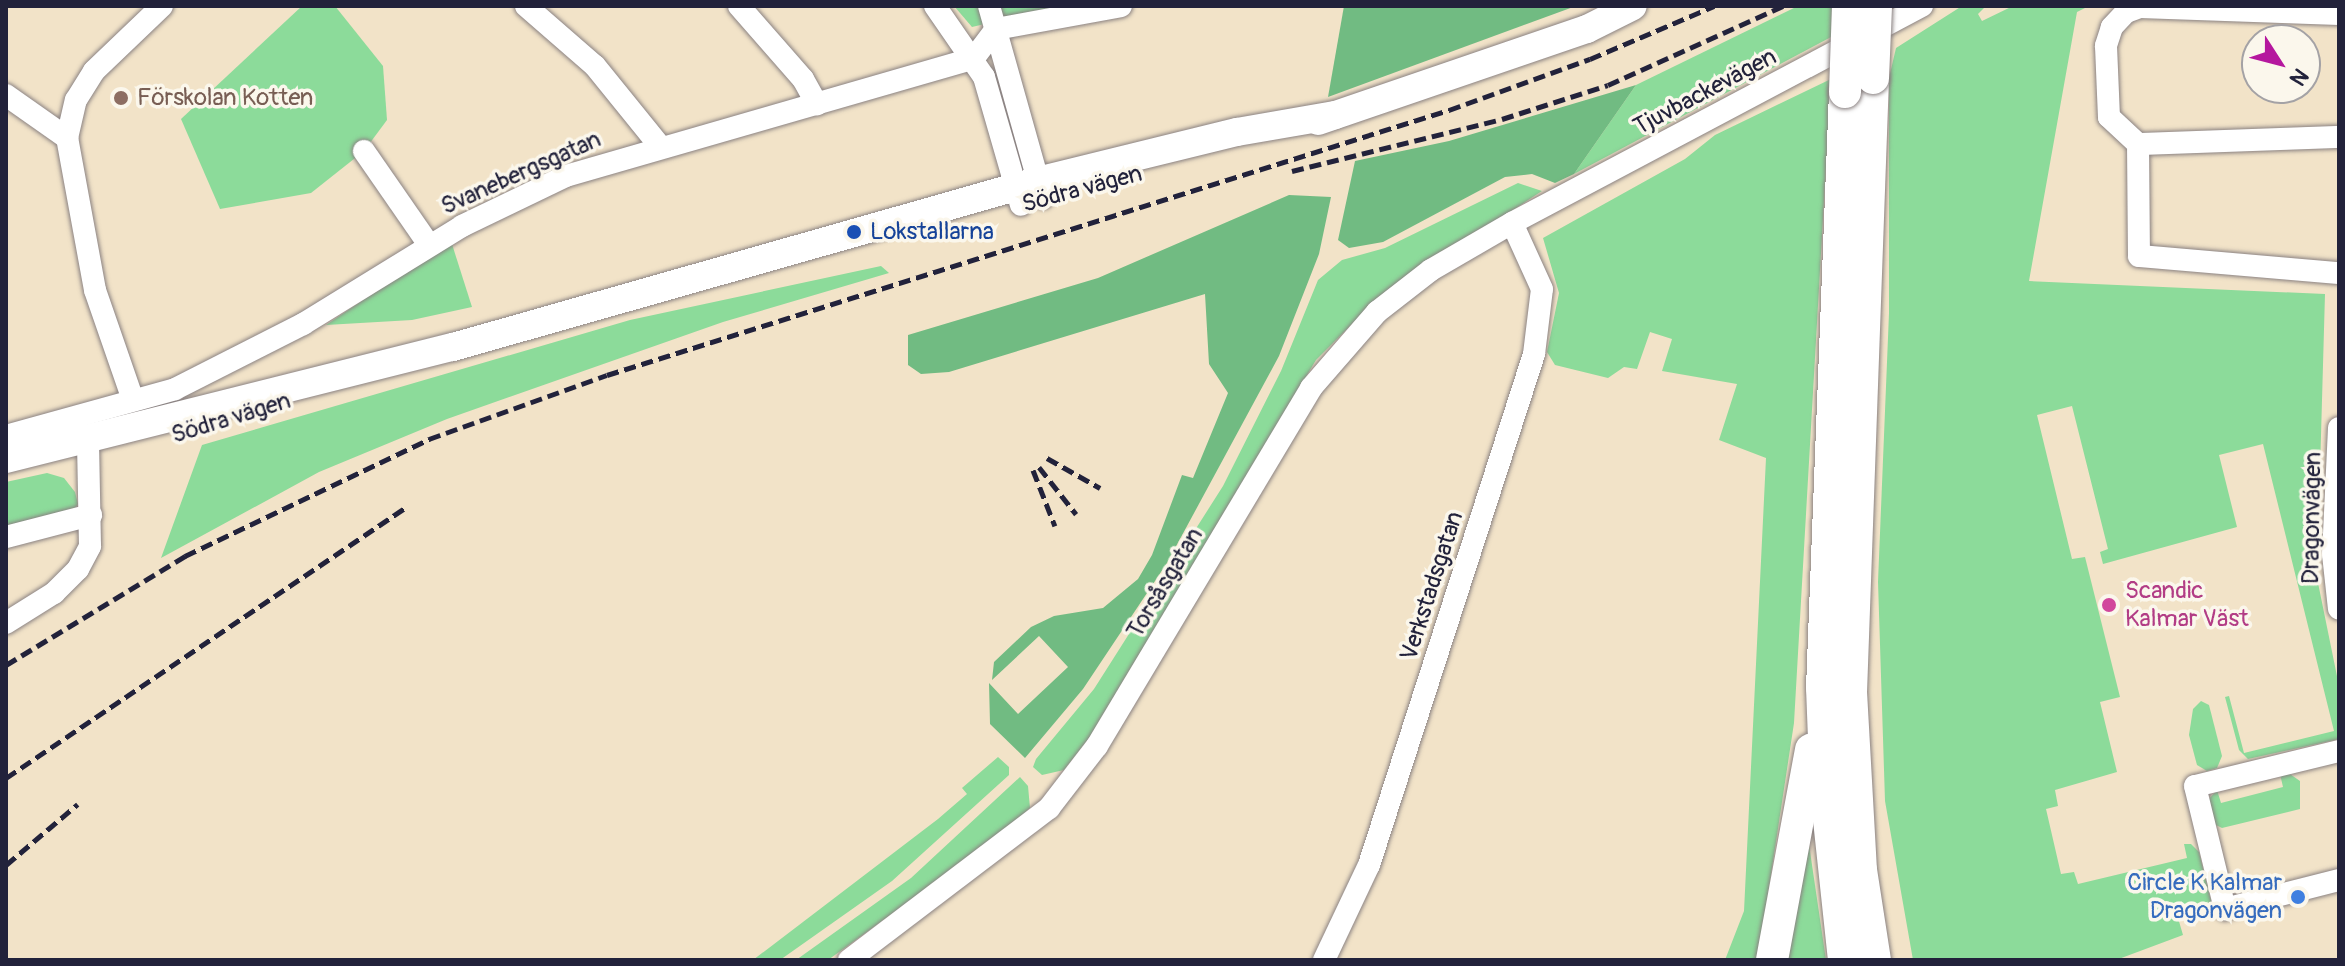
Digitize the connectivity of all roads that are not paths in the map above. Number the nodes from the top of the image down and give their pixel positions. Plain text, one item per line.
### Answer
1 (162, 6) edge
2 (526, 6) edge
3 (739, 6) edge
4 (935, 6) edge
5 (989, 6) edge
6 (1121, 6) edge
7 (1633, 6) edge
8 (1848, 6) edge
9 (1876, 6) edge
10 (1922, 6) edge
11 (2339, 14) edge
12 (996, 29) junction
13 (974, 58) junction
14 (1859, 85) junction
15 (6, 95) edge
16 (817, 104) junction
17 (2339, 137) edge
18 (67, 138) junction
19 (2138, 144) junction
20 (659, 145) junction
21 (364, 151) dead end
22 (1029, 193) junction
23 (1512, 223) junction
24 (429, 245) junction
25 (2339, 273) edge
26 (133, 400) junction
27 (2339, 428) edge
28 (6, 436) edge
29 (88, 448) junction
30 (6, 459) edge
31 (6, 476) edge
32 (91, 515) junction
33 (6, 537) edge
34 (2339, 609) edge
35 (6, 623) edge
36 (1822, 688) junction
37 (2339, 751) edge
38 (1855, 790) junction
39 (2339, 880) edge
40 (849, 960) edge
41 (1324, 960) edge
42 (1772, 960) edge
43 (1844, 960) edge
44 (1875, 960) edge
45 (1897, 960) edge

1 - 18 street
2 - 20 street
3 - 16 street
4 - 13 street
5 - 12 street
6 - 12 street
7 - 22 main road, Södra vägen
8 - 14 highway, bridge
9 - 14 highway, bridge
10 - 23 street, Tjuvbackevägen
11 - 19 street
12 - 13 street
12 - 22 street
13 - 16 street, Svanebergsgatan
13 - 22 street
14 - 36 highway
14 - 38 highway
15 - 18 street
16 - 20 street, Svanebergsgatan
17 - 19 street
18 - 26 street
19 - 25 street
20 - 24 street, Svanebergsgatan
21 - 24 street
22 - 29 main road, Södra vägen
23 - 40 street, Torsåsgatan
23 - 41 street, Verkstadsgatan
24 - 26 street, Svanebergsgatan
26 - 28 street, Svanebergsgatan
27 - 34 street, Dragonvägen
29 - 30 main road, Södra vägen
29 - 31 main road, Södra vägen
29 - 32 street
32 - 33 street
32 - 35 street
36 - 42 highway
36 - 43 highway
37 - 39 street
38 - 44 highway
38 - 45 highway

